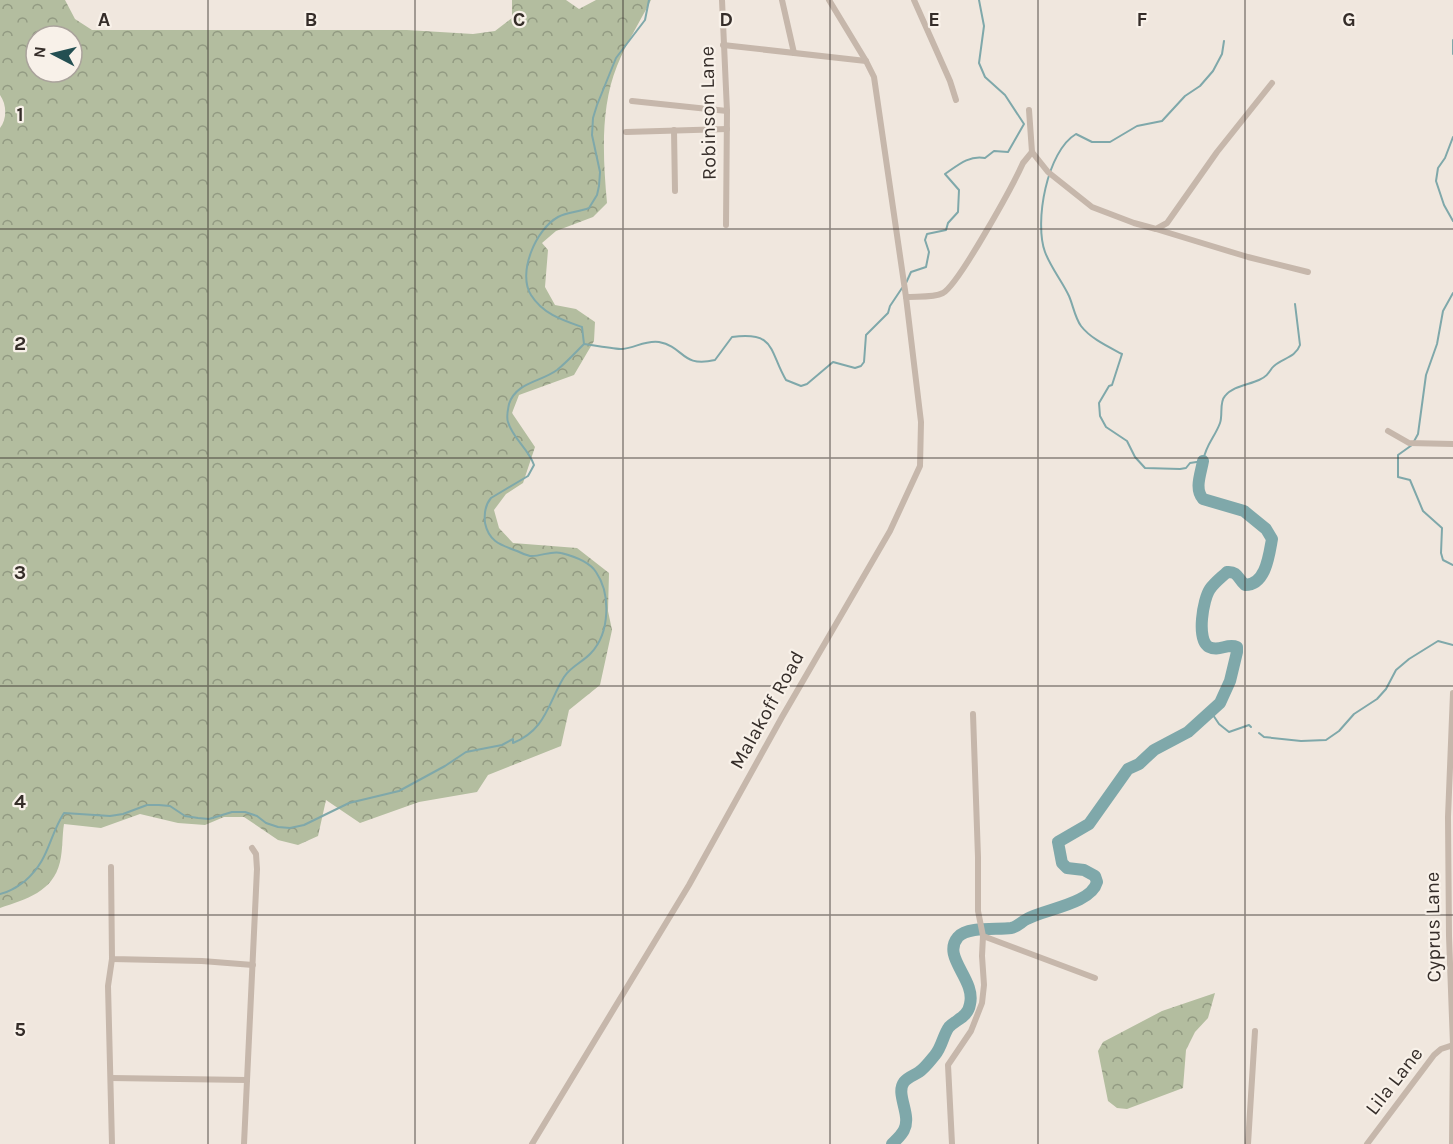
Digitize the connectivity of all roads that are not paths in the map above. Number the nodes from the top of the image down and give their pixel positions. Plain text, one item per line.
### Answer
1 (722, 0) edge
2 (782, 0) edge
3 (829, 0) edge
4 (914, 0) edge
5 (723, 45) junction
6 (794, 53) junction
7 (867, 61) junction
8 (1272, 83) dead end
9 (956, 100) dead end
10 (632, 101) dead end
11 (727, 111) junction
12 (1029, 111) dead end
13 (727, 129) junction
14 (674, 130) junction
15 (626, 132) dead end
16 (1032, 152) junction
17 (675, 191) dead end
18 (726, 225) dead end
19 (1156, 229) junction
20 (1308, 272) dead end
21 (906, 294) junction
22 (1388, 431) dead end
23 (1453, 444) edge
24 (1453, 693) edge
25 (1452, 708) edge
26 (973, 714) dead end
27 (1451, 764) edge
28 (252, 848) dead end
29 (111, 867) dead end
30 (983, 936) junction
31 (1451, 936) edge
32 (112, 959) junction
33 (253, 965) junction
34 (1095, 978) dead end
35 (1255, 1031) dead end
36 (1453, 1045) edge
37 (111, 1078) junction
38 (247, 1080) junction
39 (1452, 1115) edge
40 (112, 1144) edge
41 (244, 1144) edge
42 (532, 1144) edge
43 (952, 1144) edge
44 (1248, 1144) edge
45 (1367, 1144) edge
46 (1452, 1144) edge

1 - 5 street, Robinson Lane
2 - 6 street
3 - 7 street, Malakoff Road
4 - 9 street
5 - 6 street
5 - 11 street, Robinson Lane
6 - 7 street
7 - 21 street, Malakoff Road
8 - 19 street
10 - 11 street
11 - 13 street, Robinson Lane
12 - 16 street
13 - 14 street
13 - 18 street, Robinson Lane
14 - 15 street
14 - 17 street
16 - 19 street
16 - 21 street
19 - 20 street
21 - 42 street, Malakoff Road
22 - 23 street
24 - 25 street, Cyprus Lane
25 - 27 street, Cyprus Lane
26 - 30 street
27 - 31 street, Cyprus Lane
28 - 33 street
29 - 32 street
30 - 34 street
30 - 43 street
31 - 36 street, Cyprus Lane
32 - 33 street
32 - 37 street
33 - 38 street
35 - 44 street
36 - 39 street, Cyprus Lane
36 - 45 street, Lila Lane
37 - 38 street
37 - 40 street
38 - 41 street
39 - 46 street, Cyprus Lane

